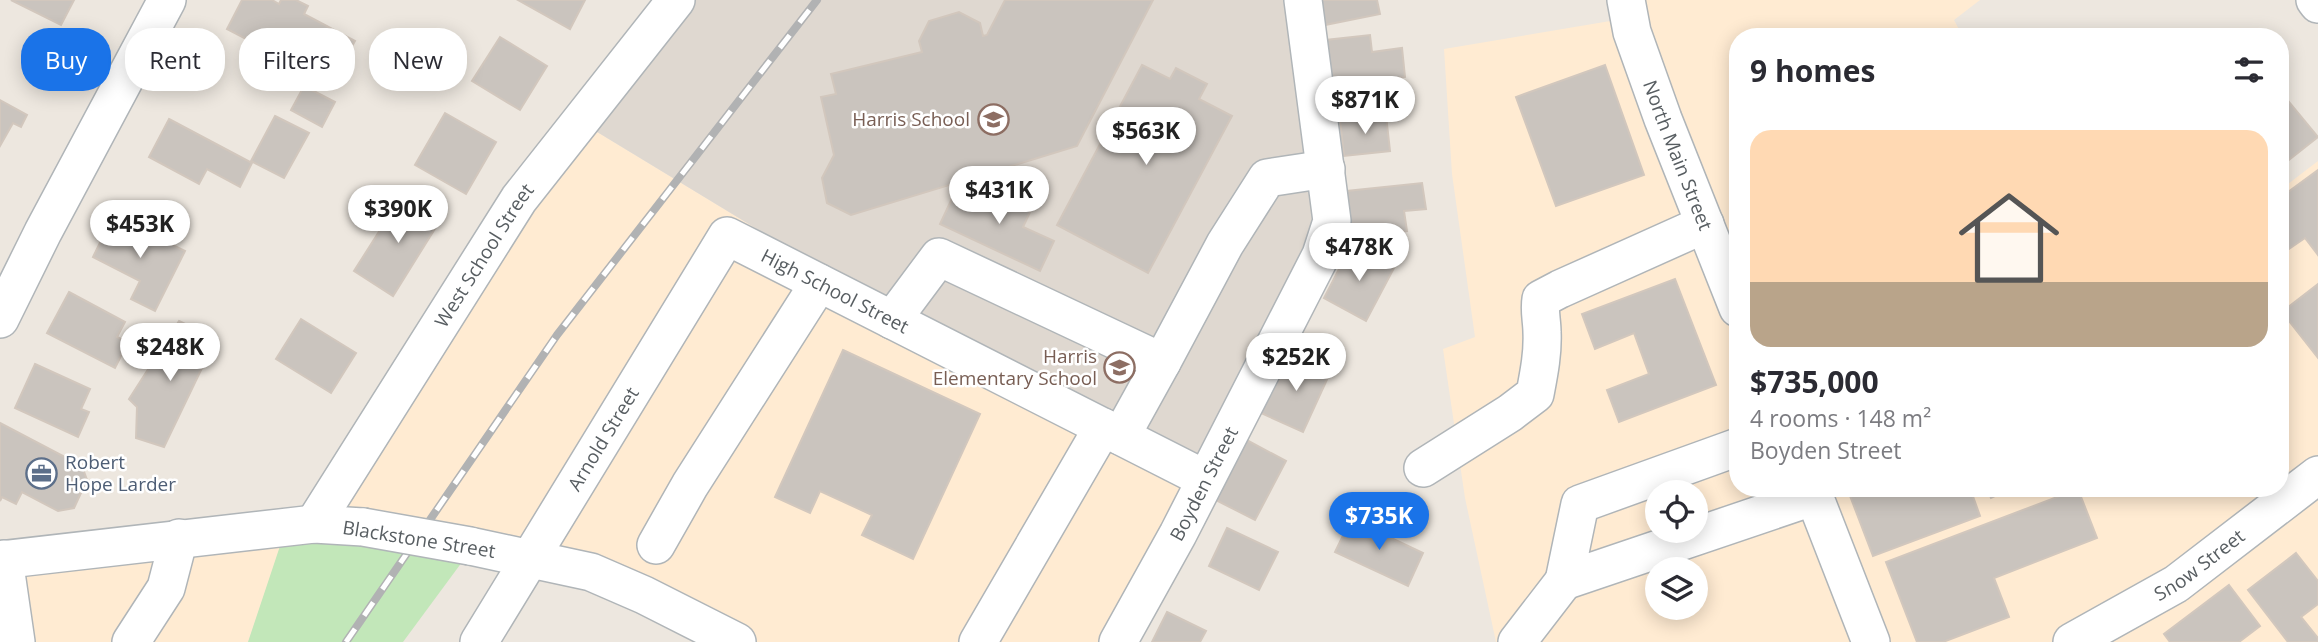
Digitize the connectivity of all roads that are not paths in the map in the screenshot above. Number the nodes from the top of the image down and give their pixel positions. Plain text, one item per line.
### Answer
1 (167, 0) edge
2 (676, 0) edge
3 (1303, 0) edge
4 (1626, 0) edge
5 (1326, 169) junction
6 (1704, 225) junction
7 (727, 236) joint
8 (818, 283) junction
9 (1729, 286) edge
10 (0, 319) edge
11 (892, 320) junction
12 (1162, 362) junction
13 (1112, 432) junction
14 (1729, 450) edge
15 (1423, 468) dead end
16 (1205, 479) junction
17 (2315, 482) edge
18 (1799, 497) edge
19 (1815, 497) edge
20 (314, 524) junction
21 (179, 538) junction
22 (656, 545) dead end
23 (530, 558) junction
24 (2, 559) edge
25 (1564, 581) junction
26 (16, 642) edge
27 (131, 642) edge
28 (479, 642) edge
29 (737, 642) edge
30 (978, 642) edge
31 (1118, 642) edge
32 (1517, 642) edge
33 (1871, 642) edge
34 (2072, 642) edge

1 - 10 street
2 - 20 street, West School Street
3 - 5 street, Boyden Street
4 - 6 street, North Main Street
5 - 12 street
5 - 16 street, Boyden Street
6 - 9 street, North Main Street
6 - 15 street
7 - 8 street, High School Street
7 - 23 street, Arnold Street
8 - 11 street, High School Street
8 - 22 street
11 - 12 street
11 - 13 street, High School Street
12 - 13 street
13 - 16 street, High School Street
13 - 30 street
14 - 25 street
16 - 31 street, Boyden Street
17 - 34 street, Snow Street
18 - 25 street
19 - 33 street
20 - 21 street, Blackstone Street
20 - 23 street, Blackstone Street, bridge
21 - 24 street, Blackstone Street
21 - 27 street
23 - 28 street, Arnold Street
23 - 29 street, Blackstone Street
24 - 26 street
25 - 32 street

